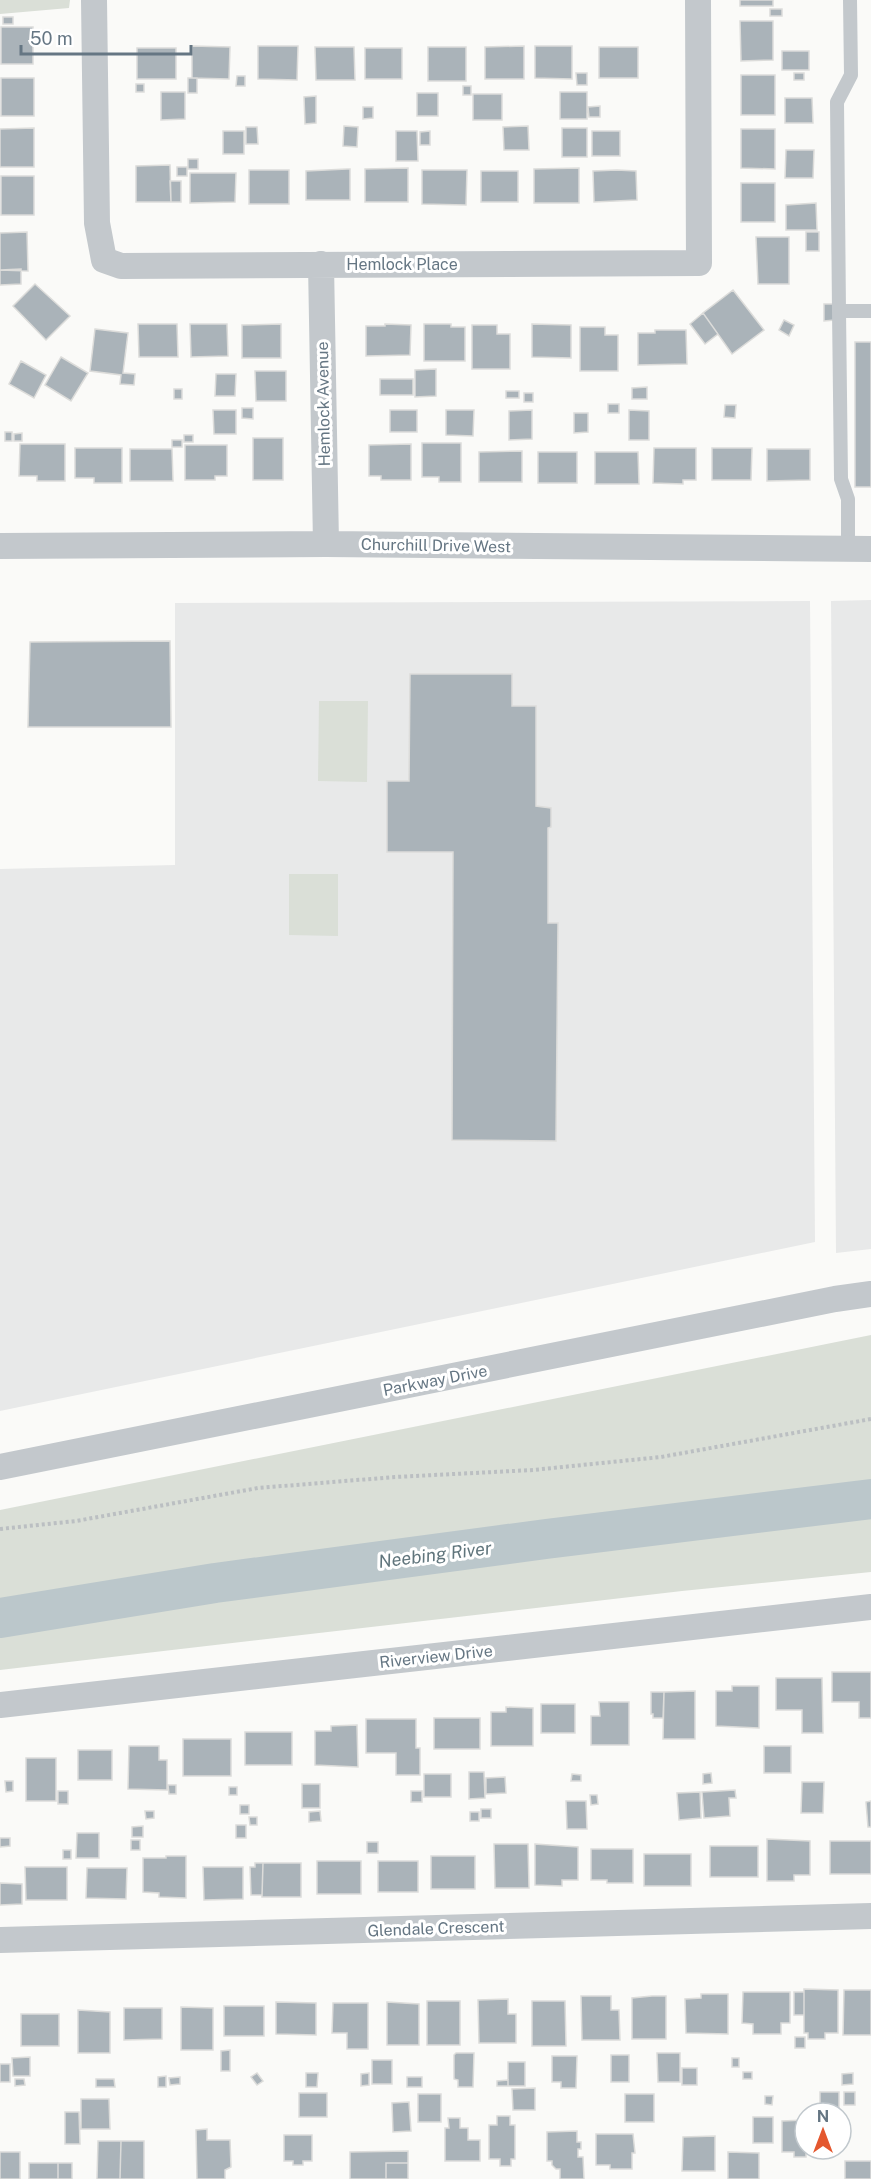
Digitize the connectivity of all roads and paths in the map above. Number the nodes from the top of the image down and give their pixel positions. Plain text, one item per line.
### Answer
1 (94, 0) edge
2 (698, 0) edge
3 (850, 0) edge
4 (321, 264) junction
5 (839, 311) junction
6 (871, 311) edge
7 (326, 544) junction
8 (0, 546) edge
9 (860, 549) edge
10 (871, 1294) edge
11 (871, 1419) edge
12 (0, 1467) edge
13 (0, 1529) edge
14 (871, 1607) edge
15 (0, 1705) edge
16 (871, 1916) edge
17 (0, 1940) edge

1 - 4 street, Hemlock Place
2 - 4 street, Hemlock Place
3 - 5 lane
4 - 7 street, Hemlock Avenue
5 - 6 lane
5 - 9 lane
7 - 8 street, Churchill Drive West
7 - 9 street, Churchill Drive West
10 - 12 street, Parkway Drive
11 - 13 path
14 - 15 street, Riverview Drive
16 - 17 street, Glendale Crescent

